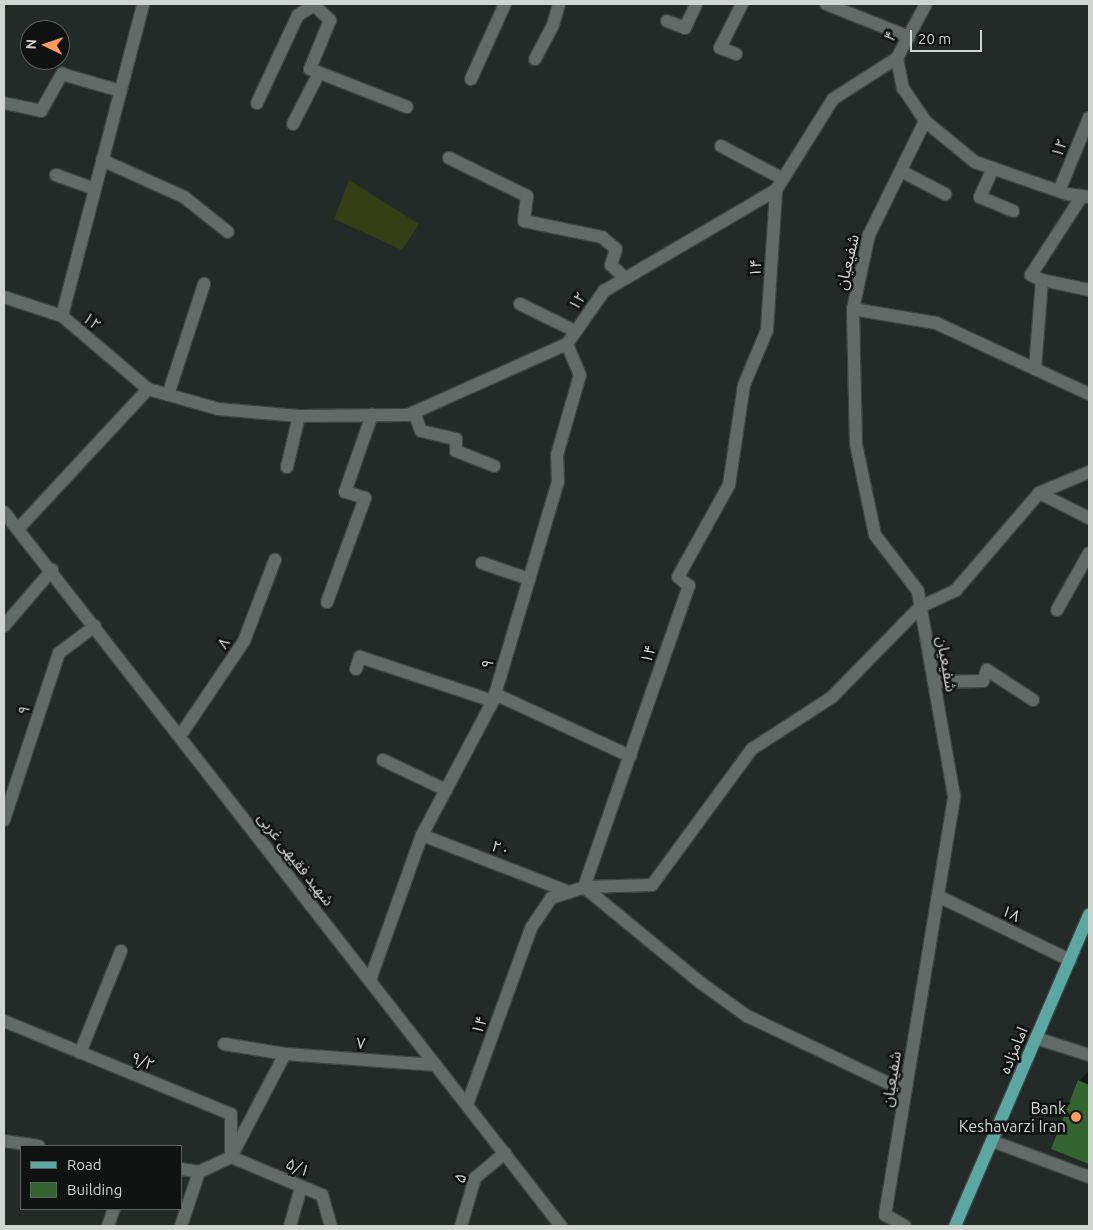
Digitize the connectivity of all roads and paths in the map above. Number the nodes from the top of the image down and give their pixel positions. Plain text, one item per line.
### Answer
1 (143, 4) edge
2 (505, 4) edge
3 (559, 4) edge
4 (696, 4) edge
5 (742, 4) edge
6 (826, 4) edge
7 (926, 4) edge
8 (315, 5) edge
9 (667, 21) dead end
10 (909, 37) junction
11 (736, 54) dead end
12 (897, 58) junction
13 (535, 59) dead end
14 (319, 73) junction
15 (471, 79) dead end
16 (121, 91) junction
17 (4, 103) edge
18 (257, 103) dead end
19 (407, 107) dead end
20 (1089, 118) edge
21 (925, 121) junction
22 (293, 124) dead end
23 (721, 146) dead end
24 (449, 158) dead end
25 (102, 160) junction
26 (993, 168) junction
27 (901, 171) junction
28 (56, 175) dead end
29 (780, 184) junction
30 (95, 189) junction
31 (1059, 191) junction
32 (945, 194) dead end
33 (1086, 197) edge
34 (1013, 211) dead end
35 (228, 232) dead end
36 (625, 278) junction
37 (1042, 280) junction
38 (204, 284) dead end
39 (1089, 290) edge
40 (4, 297) edge
41 (520, 304) dead end
42 (853, 309) junction
43 (62, 316) junction
44 (576, 331) junction
45 (567, 344) junction
46 (1034, 369) junction
47 (148, 389) junction
48 (1089, 394) edge
49 (168, 395) junction
50 (414, 412) junction
51 (372, 415) junction
52 (299, 416) junction
53 (494, 466) dead end
54 (287, 467) dead end
55 (1089, 472) edge
56 (1039, 492) junction
57 (4, 512) edge
58 (1089, 518) edge
59 (18, 529) junction
60 (1089, 553) edge
61 (275, 560) dead end
62 (482, 563) dead end
63 (52, 570) junction
64 (530, 579) junction
65 (327, 602) dead end
66 (920, 607) junction
67 (1057, 610) dead end
68 (4, 626) edge
69 (95, 626) junction
70 (356, 669) dead end
71 (934, 682) junction
72 (494, 698) junction
73 (1032, 700) dead end
74 (180, 736) junction
75 (630, 756) junction
76 (382, 760) dead end
77 (446, 790) junction
78 (5, 813) edge
79 (422, 834) junction
80 (584, 886) junction
81 (569, 892) junction
82 (938, 896) junction
83 (1089, 915) edge
84 (121, 951) dead end
85 (1070, 960) junction
86 (370, 980) junction
87 (4, 1021) edge
88 (1036, 1038) junction
89 (224, 1044) dead end
90 (80, 1053) junction
91 (284, 1054) junction
92 (1089, 1055) edge
93 (436, 1065) junction
94 (905, 1091) junction
95 (467, 1105) junction
96 (4, 1141) edge
97 (992, 1141) junction
98 (31, 1145) edge
99 (505, 1153) junction
100 (231, 1157) junction
101 (182, 1169) edge
102 (198, 1172) junction
103 (1089, 1177) edge
104 (301, 1187) junction
105 (114, 1210) edge
106 (108, 1226) edge
107 (181, 1226) edge
108 (290, 1226) edge
109 (332, 1226) edge
110 (461, 1226) edge
111 (561, 1226) edge
112 (905, 1226) edge
113 (956, 1226) edge

1 - 16 street
2 - 15 street
3 - 13 street
4 - 9 street
5 - 11 street
6 - 10 street
7 - 10 street, ۴
8 - 14 street
8 - 18 street
10 - 12 street, ۴
12 - 21 street
12 - 29 street, ۱۲
14 - 19 street
14 - 22 street
16 - 17 street
16 - 25 street
20 - 31 street, ۱۲
21 - 26 street
21 - 27 street, شفیعیان
23 - 29 street
24 - 36 street
25 - 30 street
25 - 35 street
26 - 31 street
26 - 34 street
27 - 32 street
27 - 42 street, شفیعیان
28 - 30 street
29 - 36 street, ۱۲
29 - 75 street, ۱۴
30 - 43 street
31 - 33 street
33 - 37 street
36 - 44 street, ۱۲
37 - 39 street
37 - 46 street
38 - 49 street
40 - 43 street, ۱۲
41 - 44 street
42 - 46 street
42 - 66 street, شفیعیان
43 - 47 street, ۱۲
44 - 45 street, ۱۲
45 - 50 street
45 - 64 street, ۹
46 - 48 street
47 - 49 street
47 - 59 street
49 - 52 street
50 - 51 street
50 - 53 street
51 - 52 street
51 - 65 street
52 - 54 street
55 - 56 street
56 - 58 street
56 - 66 street
57 - 59 street, شهید فقیهی غربی
59 - 63 street, شهید فقیهی غربی
60 - 67 street
61 - 74 street, ۸
62 - 64 street
63 - 68 street
63 - 69 street, شهید فقیهی غربی
64 - 72 street, ۹
66 - 71 street, شفیعیان
66 - 80 street
69 - 74 street, شهید فقیهی غربی
69 - 78 street, ۹
70 - 72 street
71 - 73 street
71 - 82 street, شفیعیان
72 - 75 street
72 - 77 street, ۹
74 - 86 street, شهید فقیهی غربی
75 - 80 street, ۱۴
76 - 77 street
77 - 79 street, ۹
79 - 81 street, ۲۰
79 - 86 street, ۹
80 - 81 street, ۱۴
80 - 94 street
81 - 95 street, ۱۴
82 - 85 street, ۱۸
82 - 94 street, شفیعیان
83 - 85 main road, امامزاده
84 - 90 street
85 - 88 main road, امامزاده
86 - 93 street, شهید فقیهی غربی
87 - 90 street, ۹/۲
88 - 92 street
88 - 97 main road, امامزاده
89 - 91 street, ۷
90 - 100 street, ۹/۲
91 - 93 street, ۷
91 - 100 street
93 - 95 street, شهید فقیهی غربی
94 - 112 street, شفیعیان
95 - 99 street, شهید فقیهی غربی
96 - 98 street
97 - 103 street
97 - 113 main road, امامزاده
99 - 110 street, ۵
99 - 111 street, شهید فقیهی غربی
100 - 102 street
100 - 104 street, ۵/۱
101 - 102 street
102 - 107 street
104 - 108 street
104 - 109 street, ۵/۱
105 - 106 street

